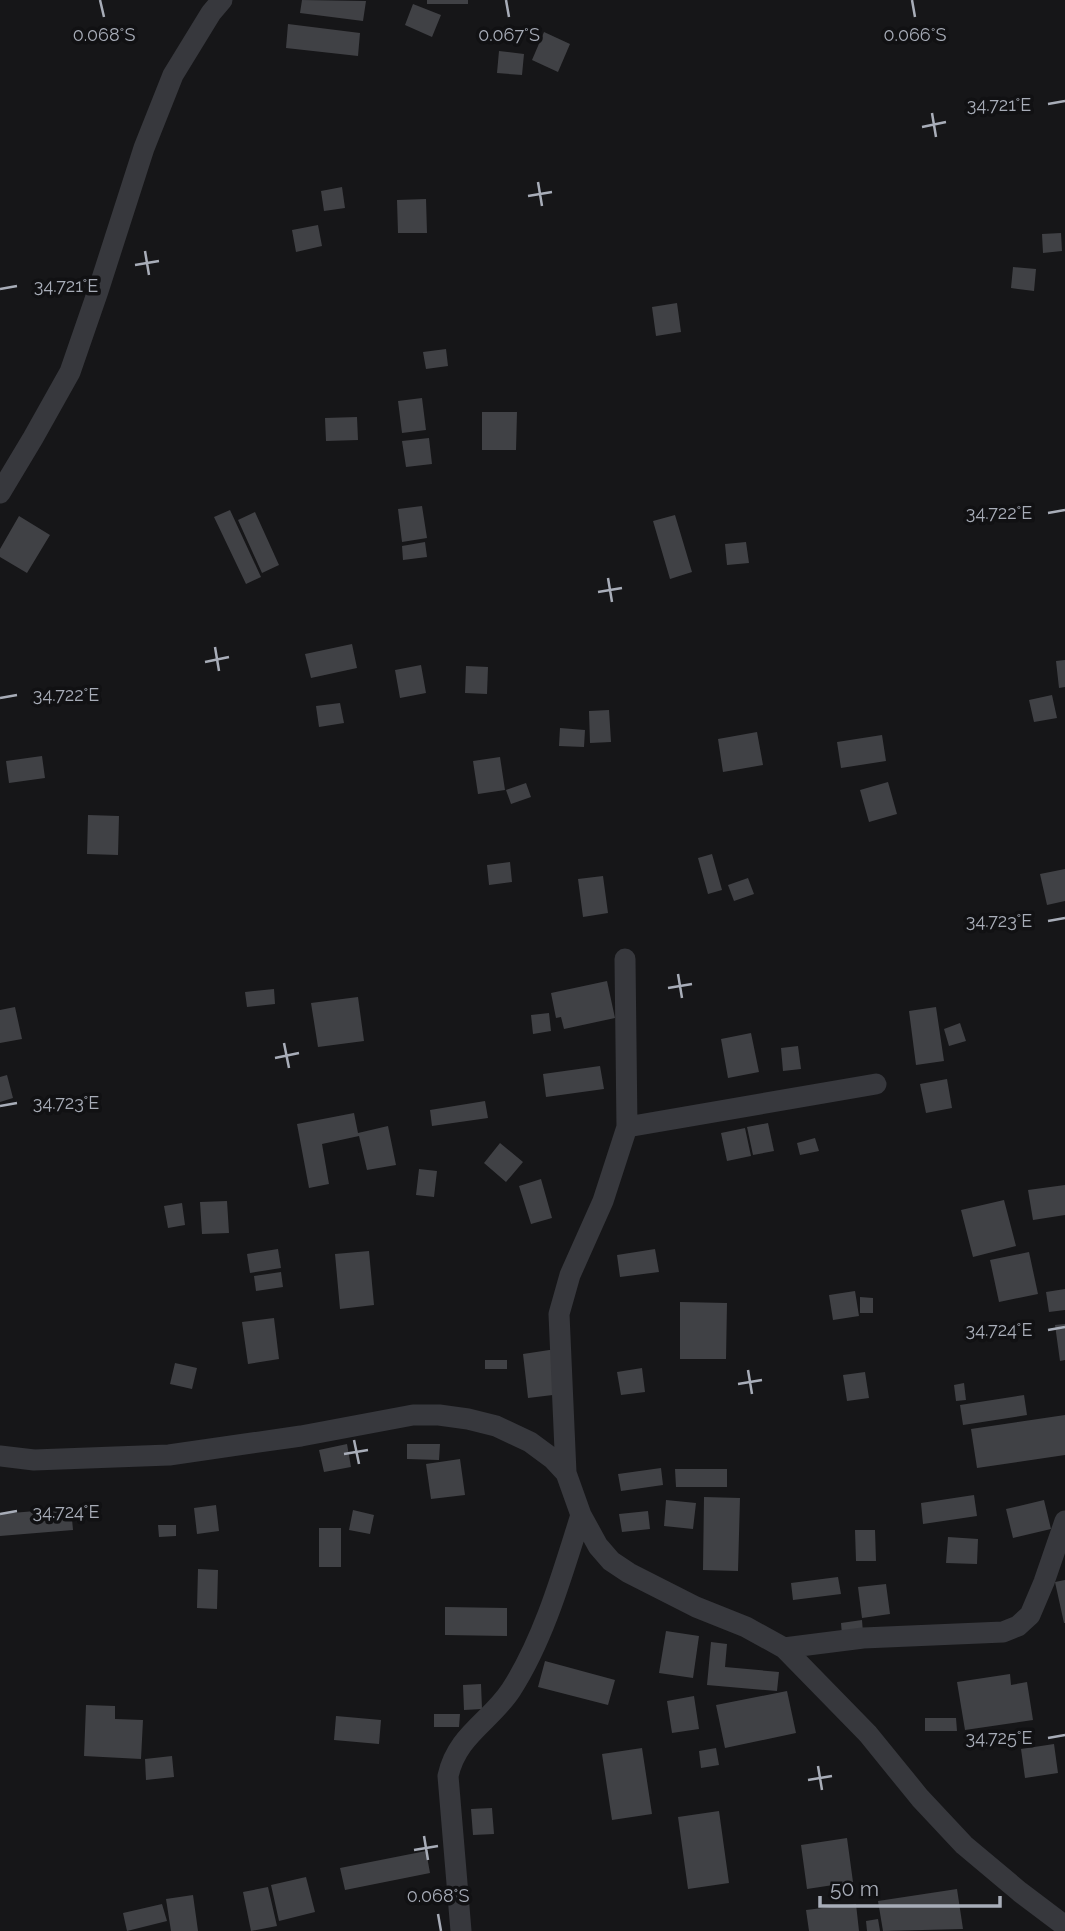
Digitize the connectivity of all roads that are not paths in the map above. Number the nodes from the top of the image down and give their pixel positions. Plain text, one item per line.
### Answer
1 (222, 0) edge
2 (0, 493) edge
3 (625, 959) dead end
4 (876, 1084) dead end
5 (626, 1127) junction
6 (0, 1456) edge
7 (566, 1473) junction
8 (580, 1515) junction
9 (1065, 1521) edge
10 (784, 1648) junction
11 (1065, 1926) edge
12 (461, 1931) edge

1 - 2 street
3 - 5 street
4 - 5 street
5 - 7 street
6 - 7 street
7 - 8 street
8 - 10 street
8 - 12 street
9 - 10 street
10 - 11 street

